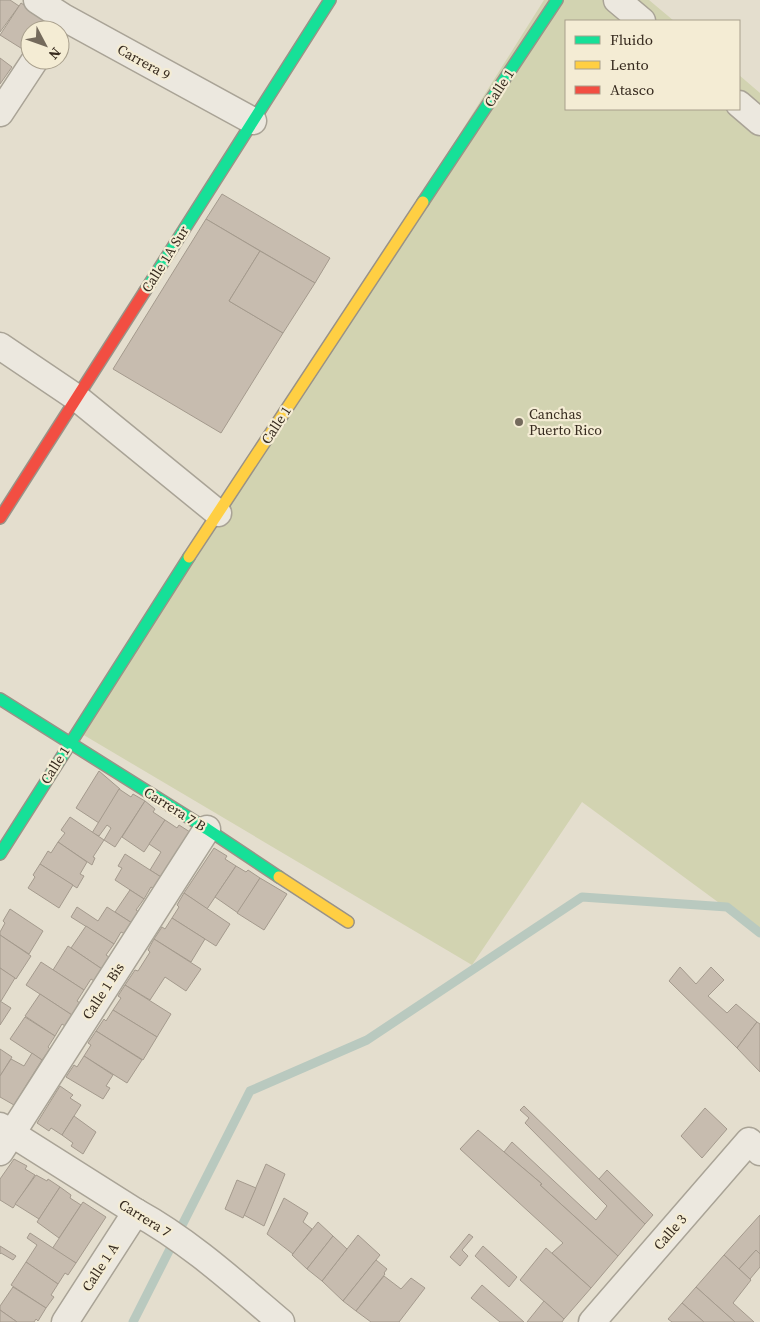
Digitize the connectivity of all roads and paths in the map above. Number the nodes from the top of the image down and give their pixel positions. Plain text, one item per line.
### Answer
1 (37, 0) edge
2 (330, 0) edge
3 (557, 0) edge
4 (617, 0) edge
5 (63, 16) edge
6 (641, 20) edge
7 (28, 70) edge
8 (0, 113) edge
9 (253, 121) junction
10 (0, 346) edge
11 (76, 398) junction
12 (218, 513) junction
13 (0, 518) edge
14 (0, 699) edge
15 (69, 742) junction
16 (207, 830) junction
17 (0, 854) edge
18 (348, 922) dead end
19 (4, 1137) edge
20 (755, 1147) edge
21 (136, 1212) junction
22 (64, 1322) edge
23 (281, 1322) edge
24 (592, 1322) edge

1 - 5 street, Carrera 9
2 - 9 street, Calle 1A Sur
3 - 12 street, Calle 1
4 - 6 street
5 - 9 street, Carrera 9
7 - 8 street
9 - 11 street, Calle 1A Sur
10 - 11 street
11 - 12 street
11 - 13 street, Calle 1A Sur
12 - 15 street, Calle 1
14 - 15 street, Carrera 7 B
15 - 16 street, Carrera 7 B
15 - 17 street, Calle 1
16 - 18 street, Carrera 7 B
16 - 19 street, Calle 1 Bis
19 - 21 street, Carrera 7
20 - 24 street, Calle 3
21 - 22 street, Calle 1 A
21 - 23 street, Carrera 7

